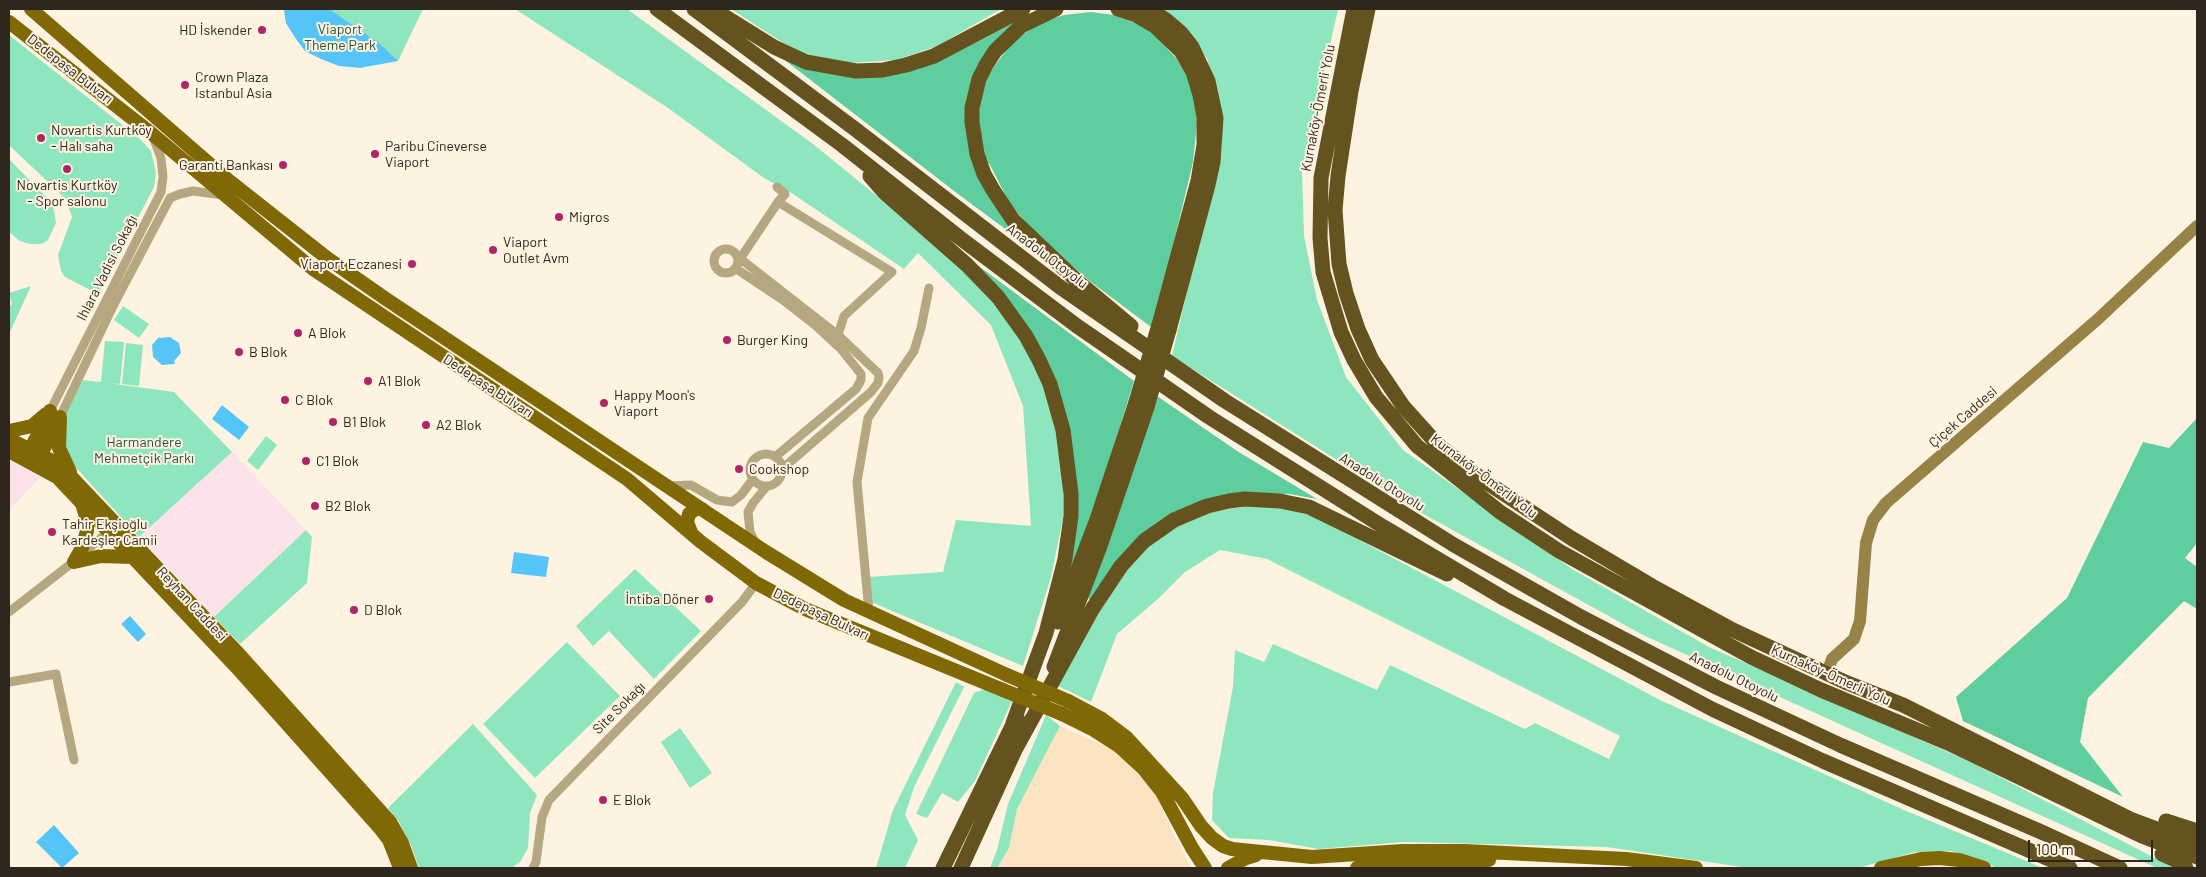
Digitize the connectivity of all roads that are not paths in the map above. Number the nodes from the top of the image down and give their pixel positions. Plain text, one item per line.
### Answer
1 (31, 9) edge
2 (658, 9) edge
3 (694, 9) edge
4 (713, 9) edge
5 (1023, 9) edge
6 (1056, 9) edge
7 (1118, 9) edge
8 (1149, 9) edge
9 (1354, 9) edge
10 (1368, 9) edge
11 (9, 22) edge
12 (151, 133) junction
13 (842, 145) junction
14 (777, 187) dead end
15 (228, 197) junction
16 (778, 202) junction
17 (2197, 226) edge
18 (739, 258) junction
19 (735, 268) junction
20 (929, 288) dead end
21 (1164, 328) junction
22 (838, 335) junction
23 (872, 368) junction
24 (1180, 370) junction
25 (861, 377) junction
26 (876, 386) junction
27 (1141, 404) junction
28 (55, 414) junction
29 (9, 431) edge
30 (9, 439) edge
31 (9, 451) edge
32 (34, 455) junction
33 (774, 456) junction
34 (782, 469) junction
35 (73, 478) junction
36 (753, 479) junction
37 (668, 486) junction
38 (767, 486) junction
39 (82, 504) junction
40 (702, 509) junction
41 (113, 528) junction
42 (690, 532) junction
43 (757, 546) junction
44 (132, 557) junction
45 (74, 562) junction
46 (756, 583) junction
47 (1505, 599) junction
48 (844, 600) junction
49 (9, 612) edge
50 (869, 612) junction
51 (827, 618) junction
52 (1827, 673) junction
53 (9, 682) edge
54 (1013, 723) junction
55 (1030, 726) junction
56 (1956, 730) junction
57 (74, 760) dead end
58 (355, 791) junction
59 (2197, 831) edge
60 (1267, 853) junction
61 (1282, 855) junction
62 (2193, 856) edge
63 (1597, 857) junction
64 (1653, 862) junction
65 (400, 868) edge
66 (411, 868) edge
67 (533, 868) edge
68 (943, 868) edge
69 (961, 868) edge
70 (1205, 868) edge
71 (1228, 868) edge
72 (1302, 868) edge
73 (1357, 868) edge
74 (1688, 868) edge
75 (1696, 868) edge
76 (1882, 868) edge
77 (1984, 868) edge
78 (2070, 868) edge
79 (2120, 868) edge

1 - 37 main road, Dedepaşa Bulvarı
2 - 13 highway
3 - 24 highway, Anadolu Otoyolu
4 - 5 highway
6 - 24 highway
7 - 21 highway
8 - 21 highway
9 - 62 highway, Kurnaköy-Ömerli Yolu
10 - 52 highway, Kurnaköy-Ömerli Yolu
11 - 12 main road, Dedepaşa Bulvarı
12 - 15 main road, Dedepaşa Bulvarı
12 - 28 street, Ihlara Vadisi Sokağı
13 - 47 highway
13 - 54 highway
14 - 16 street
15 - 28 street
15 - 42 main road, Dedepaşa Bulvarı
16 - 18 street
16 - 22 street
17 - 52 street, Çiçek Caddesi
18 - 19 street
18 - 19 street
18 - 22 street
19 - 25 street
20 - 50 street
21 - 27 highway, bridge
22 - 23 street
23 - 25 street
23 - 26 street
24 - 79 highway, Anadolu Otoyolu
25 - 26 street
25 - 33 street
26 - 34 street
27 - 54 highway
27 - 55 highway
28 - 29 main road
28 - 32 main road
28 - 35 main road
30 - 32 main road, Reyhan Caddesi
31 - 32 main road, Reyhan Caddesi
32 - 35 main road, Reyhan Caddesi
32 - 39 main road, Reyhan Caddesi
33 - 34 street
33 - 36 street
34 - 38 street
35 - 41 main road, Reyhan Caddesi
36 - 37 street
36 - 38 street
37 - 40 main road, Dedepaşa Bulvarı
38 - 43 street
39 - 41 main road, Reyhan Caddesi
39 - 45 main road
40 - 42 main road
40 - 43 main road, Dedepaşa Bulvarı
41 - 44 main road, Reyhan Caddesi
41 - 45 street
41 - 58 main road, Reyhan Caddesi
42 - 46 main road, Dedepaşa Bulvarı
43 - 48 main road, Dedepaşa Bulvarı
44 - 45 main road
44 - 58 main road, Reyhan Caddesi
45 - 49 street
46 - 51 main road, Dedepaşa Bulvarı
46 - 67 street, Site Sokağı
47 - 55 highway
47 - 78 highway
48 - 50 main road, Dedepaşa Bulvarı
48 - 51 main road
50 - 60 main road, Dedepaşa Bulvarı, bridge
51 - 70 main road, Dedepaşa Bulvarı, bridge
52 - 56 highway, Kurnaköy-Ömerli Yolu
53 - 57 street
54 - 68 highway
55 - 69 highway
56 - 59 highway
56 - 62 highway
58 - 65 main road, Reyhan Caddesi
58 - 66 main road, Reyhan Caddesi
60 - 61 main road, Dedepaşa Bulvarı
60 - 71 main road
61 - 63 main road, Dedepaşa Bulvarı
61 - 72 main road
63 - 64 main road
63 - 73 main road
64 - 74 main road
64 - 75 main road
76 - 77 main road

